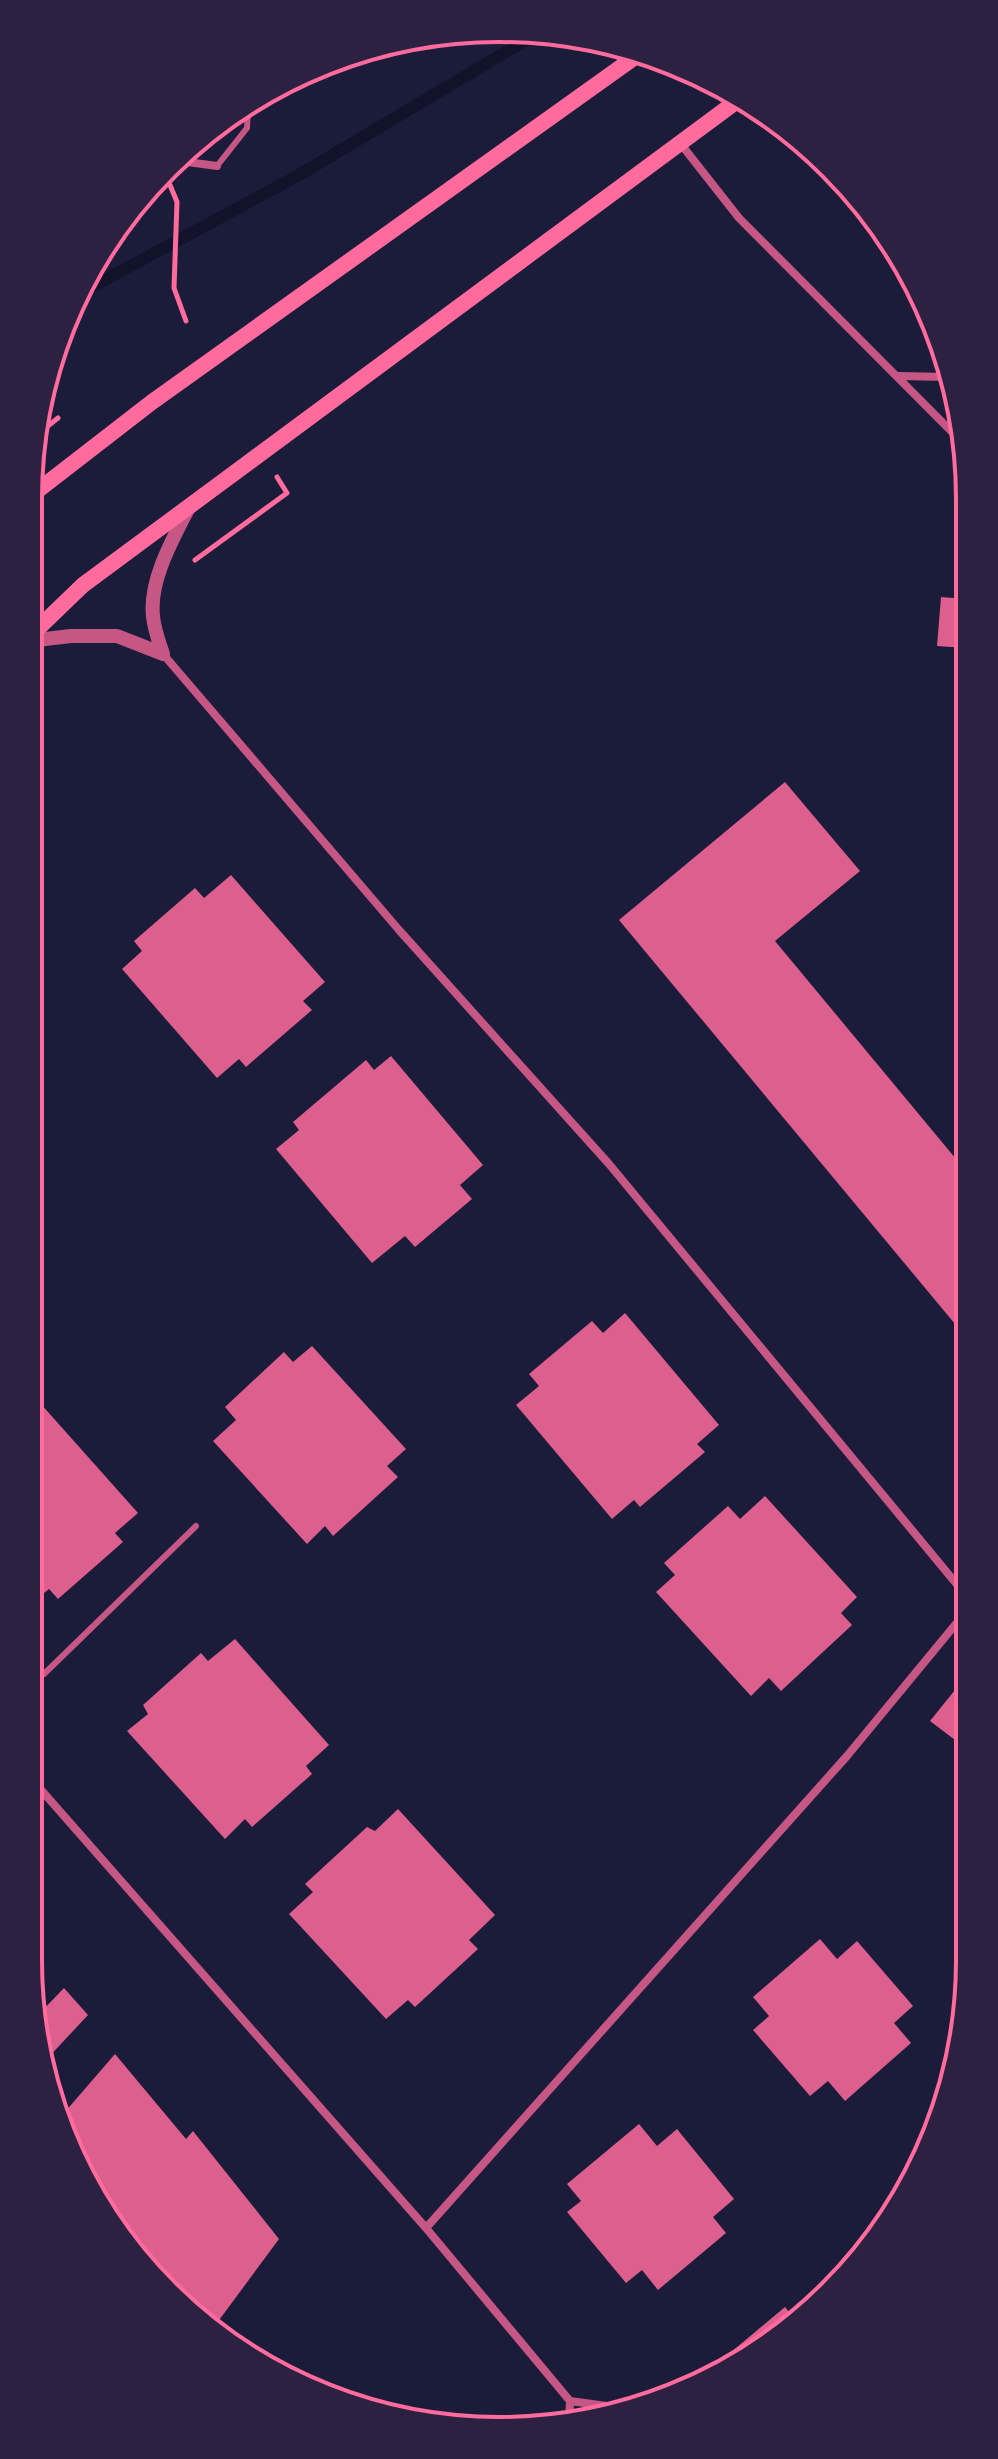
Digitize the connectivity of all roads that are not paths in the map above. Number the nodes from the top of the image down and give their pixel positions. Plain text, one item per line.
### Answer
1 (629, 61) edge
2 (731, 105) edge
3 (248, 117) edge
4 (680, 143) junction
5 (190, 162) edge
6 (217, 166) joint
7 (898, 376) junction
8 (939, 377) edge
9 (950, 430) edge
10 (42, 487) edge
11 (189, 507) junction
12 (42, 625) edge
13 (42, 638) edge
14 (163, 654) junction
15 (196, 1526) dead end
16 (956, 1583) edge
17 (956, 1624) edge
18 (44, 1674) dead end
19 (42, 1791) edge
20 (426, 2228) junction
21 (570, 2401) junction
22 (600, 2405) edge
23 (570, 2411) edge

1 - 10 main road
2 - 4 main road
3 - 6 lane
4 - 7 street
4 - 11 main road
5 - 6 street
7 - 8 street
7 - 9 street
11 - 12 main road
11 - 14 street
13 - 14 street
14 - 16 street
15 - 18 lane
17 - 20 street
19 - 20 street
20 - 21 street
21 - 22 street
21 - 23 street

